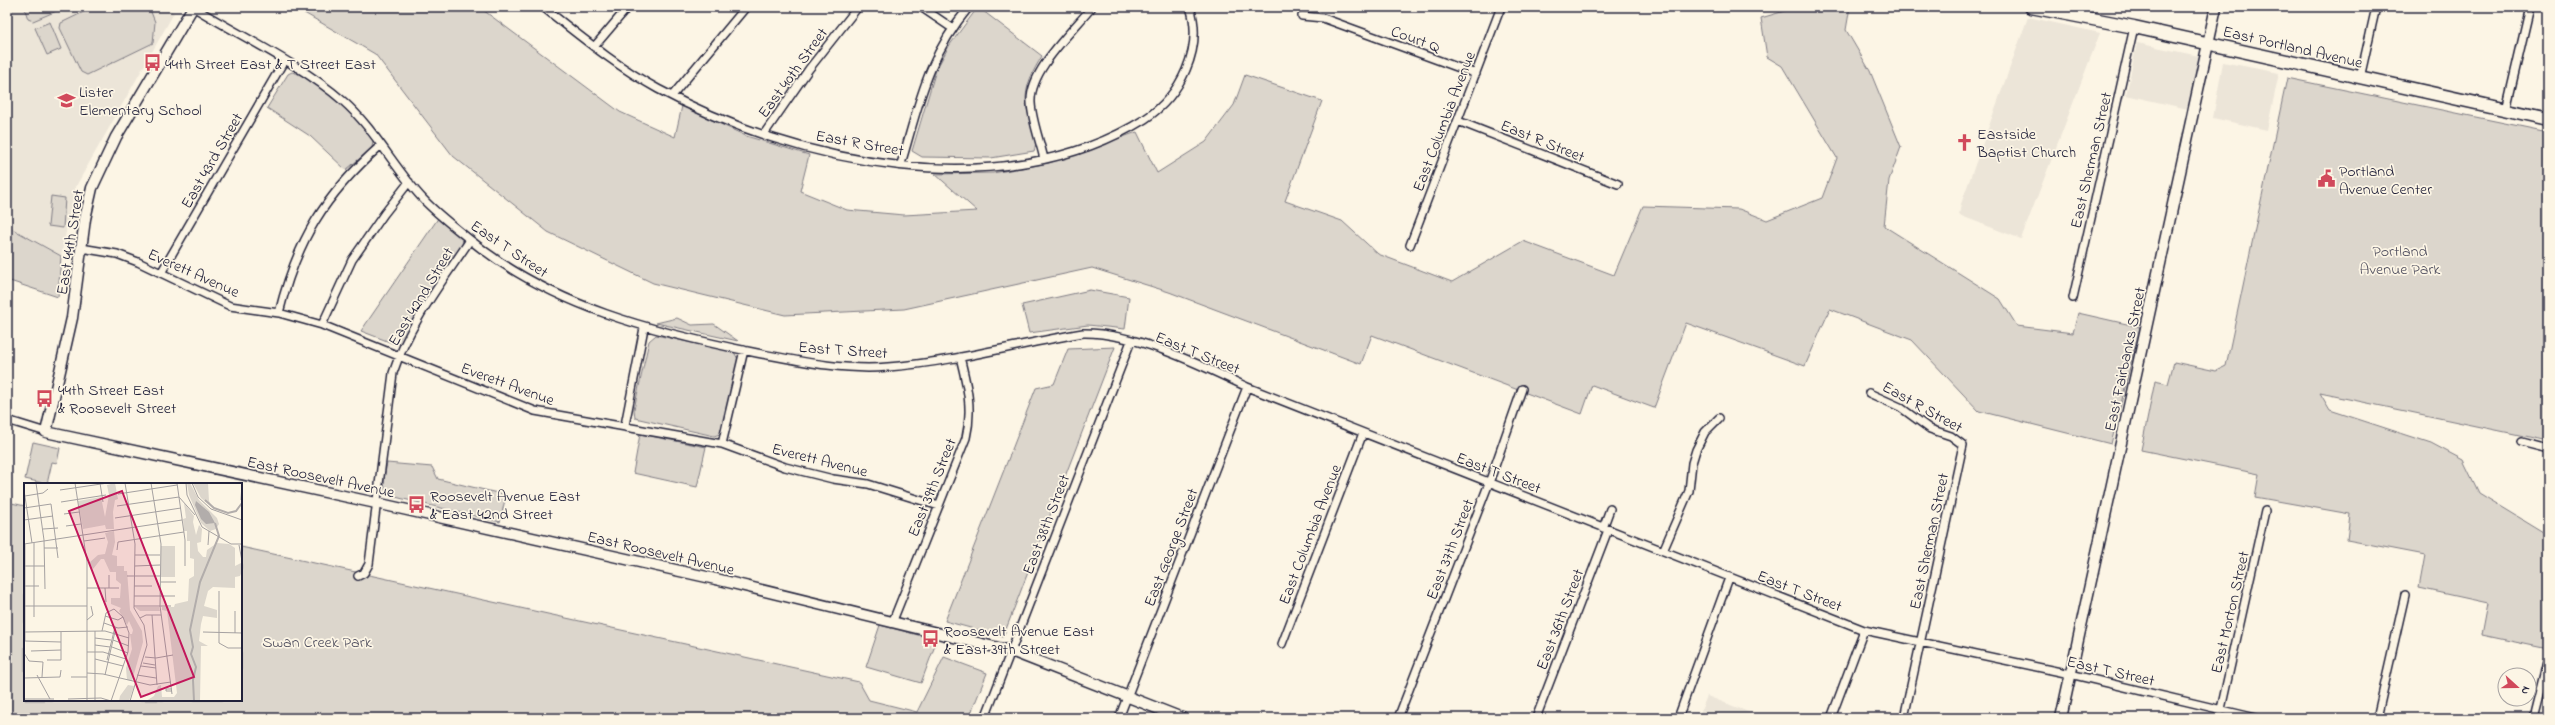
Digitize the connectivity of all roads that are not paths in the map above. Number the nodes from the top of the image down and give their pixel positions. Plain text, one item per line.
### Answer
1 (193, 7) edge
2 (543, 7) edge
3 (628, 7) edge
4 (746, 7) edge
5 (858, 7) edge
6 (921, 7) edge
7 (959, 7) edge
8 (1092, 7) edge
9 (1190, 7) edge
10 (1501, 7) edge
11 (2031, 7) edge
12 (2216, 7) edge
13 (2376, 7) edge
14 (2530, 7) edge
15 (967, 9) edge
16 (1302, 16) dead end
17 (2134, 27) junction
18 (952, 28) junction
19 (2208, 44) junction
20 (594, 47) junction
21 (284, 61) junction
22 (1476, 74) junction
23 (2360, 78) junction
24 (672, 96) junction
25 (2506, 110) junction
26 (2548, 119) edge
27 (1458, 121) junction
28 (764, 134) junction
29 (380, 146) junction
30 (1044, 160) junction
31 (901, 164) junction
32 (409, 182) junction
33 (1618, 184) dead end
34 (470, 240) junction
35 (1410, 245) dead end
36 (81, 248) junction
37 (162, 273) junction
38 (2073, 298) dead end
39 (279, 313) junction
40 (322, 325) junction
41 (644, 328) junction
42 (1131, 341) junction
43 (744, 350) junction
44 (399, 356) junction
45 (960, 357) junction
46 (1247, 387) junction
47 (1522, 388) dead end
48 (1869, 393) dead end
49 (1719, 418) dead end
50 (7, 420) edge
51 (625, 425) junction
52 (46, 432) junction
53 (1363, 433) junction
54 (2521, 442) dead end
55 (722, 444) junction
56 (1963, 445) joint
57 (2548, 449) edge
58 (1489, 483) junction
59 (376, 503) junction
60 (939, 506) junction
61 (1610, 509) dead end
62 (2265, 511) dead end
63 (1606, 529) junction
64 (1663, 551) junction
65 (358, 576) dead end
66 (1729, 578) junction
67 (2404, 595) dead end
68 (892, 623) junction
69 (1864, 630) junction
70 (1920, 643) junction
71 (1282, 644) dead end
72 (1011, 651) junction
73 (2547, 662) dead end
74 (2070, 674) junction
75 (1128, 696) junction
76 (2220, 714) edge
77 (985, 718) edge
78 (1120, 718) edge
79 (1182, 718) edge
80 (1398, 718) edge
81 (1536, 718) edge
82 (1678, 718) edge
83 (1831, 718) edge
84 (1904, 718) edge
85 (2061, 718) edge
86 (2256, 718) edge
87 (2377, 718) edge
88 (2533, 718) edge

1 - 21 street, East T Street
1 - 36 street, East 44th Street
2 - 20 street, East R Street
3 - 20 street
4 - 24 street
5 - 28 street, East 40th Street
6 - 18 street
7 - 15 street
8 - 30 street
9 - 30 street, East R Street
10 - 22 street, East Columbia Avenue
11 - 17 main road, East Portland Avenue
12 - 19 street, East Fairbanks Street
13 - 23 street
14 - 25 street
15 - 18 street
16 - 22 street, Court Q
17 - 19 main road, East Portland Avenue
17 - 38 street, East Sherman Street
18 - 31 street
19 - 23 main road, East Portland Avenue
19 - 74 street, East Fairbanks Street
20 - 24 street, East R Street
21 - 29 street, East T Street
21 - 37 street, East 43rd Street
22 - 27 street, East Columbia Avenue
23 - 25 main road, East Portland Avenue
24 - 28 street, East R Street
25 - 26 main road, East Portland Avenue
27 - 33 street, East R Street
27 - 35 street, East Columbia Avenue
28 - 31 street, East R Street
29 - 32 street, East T Street
29 - 39 street
30 - 31 street, East R Street
32 - 34 street, East T Street
32 - 40 street
34 - 41 street, East T Street
34 - 44 street, East 42nd Street
36 - 37 street, Everett Avenue
36 - 52 street, East 44th Street
37 - 39 street, Everett Avenue
39 - 40 street, Everett Avenue
40 - 44 street, Everett Avenue
41 - 43 street, East T Street
41 - 51 street
42 - 45 street, East T Street
42 - 46 street, East T Street
42 - 72 street, East 38th Street
43 - 45 street, East T Street
43 - 55 street
44 - 51 street, Everett Avenue
44 - 59 street, East 42nd Street
45 - 60 street, East 39th Street
46 - 53 street, East T Street
46 - 75 street, East George Street
47 - 58 street, East 37th Street
48 - 56 street, East R Street
49 - 64 street
50 - 52 street, East Roosevelt Avenue
51 - 55 street, Everett Avenue
52 - 59 street, East Roosevelt Avenue
53 - 58 street, East T Street
53 - 71 street, East Columbia Avenue
54 - 57 street
55 - 60 street, Everett Avenue
56 - 70 street, East Sherman Street
58 - 63 street, East T Street
58 - 80 street, East 37th Street
59 - 65 street, East 42nd Street
59 - 68 street, East Roosevelt Avenue
60 - 68 street, East 39th Street
61 - 63 street, East 36th Street
62 - 76 street, East Morton Street
63 - 64 street, East T Street
63 - 81 street, East 36th Street
64 - 66 street, East T Street
66 - 69 street, East T Street
66 - 82 street
67 - 87 street
68 - 72 street, East Roosevelt Avenue
69 - 70 street, East T Street
69 - 83 street
70 - 74 street, East T Street
70 - 84 street, East Sherman Street
72 - 75 street, East Roosevelt Avenue
72 - 77 street, East 38th Street
73 - 88 street
74 - 76 street, East T Street
74 - 85 street, East Fairbanks Street
75 - 78 street, East George Street
75 - 79 street, East Roosevelt Avenue
76 - 86 street, East T Street

